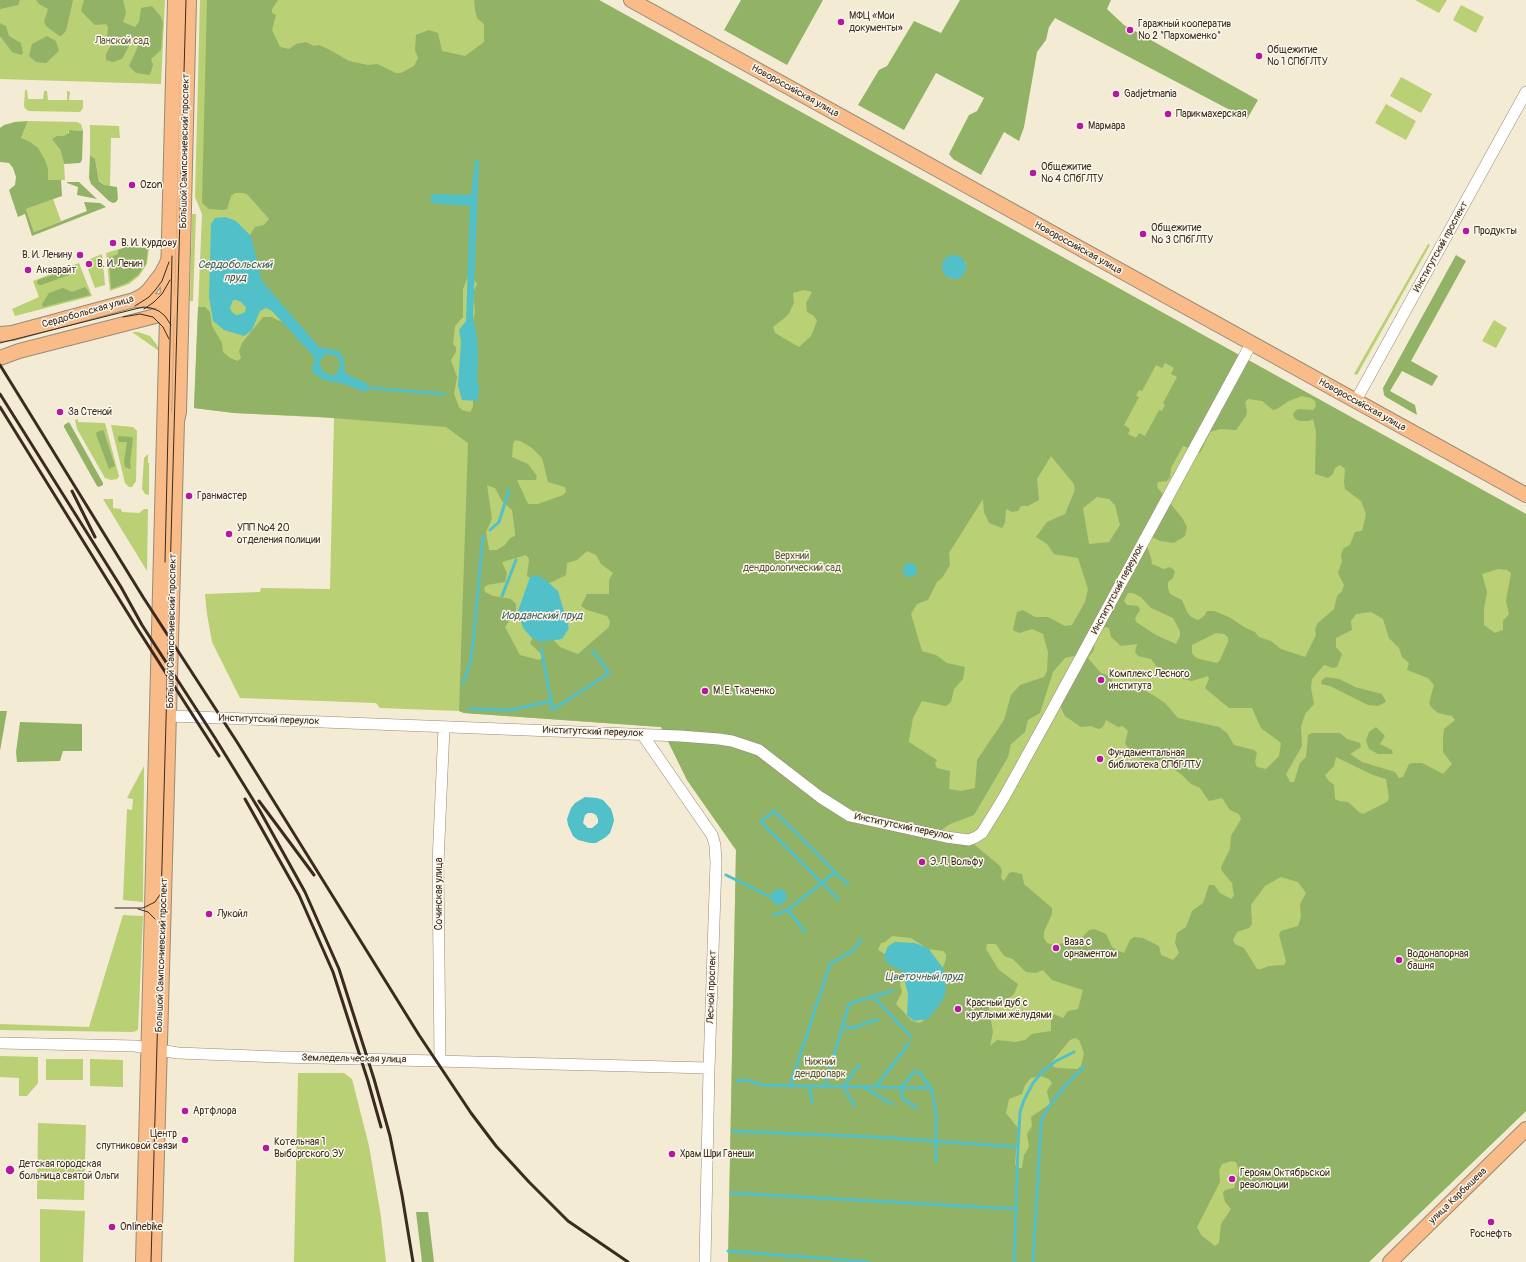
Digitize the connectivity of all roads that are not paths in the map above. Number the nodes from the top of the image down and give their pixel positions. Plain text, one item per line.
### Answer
1 (175, 0) edge
2 (189, 0) edge
3 (631, 0) edge
4 (1526, 92) edge
5 (169, 259) junction
6 (134, 300) junction
7 (182, 302) junction
8 (167, 308) junction
9 (4, 335) edge
10 (1251, 344) junction
11 (19, 351) junction
12 (0, 353) edge
13 (0, 358) edge
14 (1355, 402) junction
15 (1526, 495) edge
16 (170, 716) junction
17 (444, 727) junction
18 (642, 734) junction
19 (0, 1043) edge
20 (154, 1050) junction
21 (440, 1061) junction
22 (709, 1068) junction
23 (1526, 1129) edge
24 (143, 1262) edge
25 (154, 1262) edge
26 (705, 1262) edge
27 (1390, 1262) edge

1 - 5 main road, Большой Сампсониевский проспект
2 - 7 main road, Большой Сампсониевский проспект
3 - 10 main road, Новороссийская улица
4 - 14 street, Институтский проспект
5 - 6 main road, Сердобольская улица
5 - 8 main road, Большой Сампсониевский проспект
6 - 8 main road
6 - 9 main road, Сердобольская улица
7 - 8 main road
7 - 16 main road, Большой Сампсониевский проспект
8 - 11 main road, Сердобольская улица
8 - 20 main road, Большой Сампсониевский проспект
10 - 14 main road, Новороссийская улица
10 - 18 street, Институтский переулок
11 - 12 main road, Сердобольская улица
11 - 13 main road, Сердобольская улица
14 - 15 main road, Новороссийская улица
16 - 17 street, Институтский переулок
16 - 20 main road, Большой Сампсониевский проспект
17 - 18 street, Институтский переулок
17 - 21 street, Сочинская улица
18 - 22 street, Лесной проспект
19 - 20 street, Земледельческая улица
20 - 21 street, Земледельческая улица
20 - 24 main road, Большой Сампсониевский проспект
20 - 25 main road, Большой Сампсониевский проспект
21 - 22 street, Земледельческая улица
22 - 26 street, Лесной проспект
23 - 27 main road, улица Карбышева

